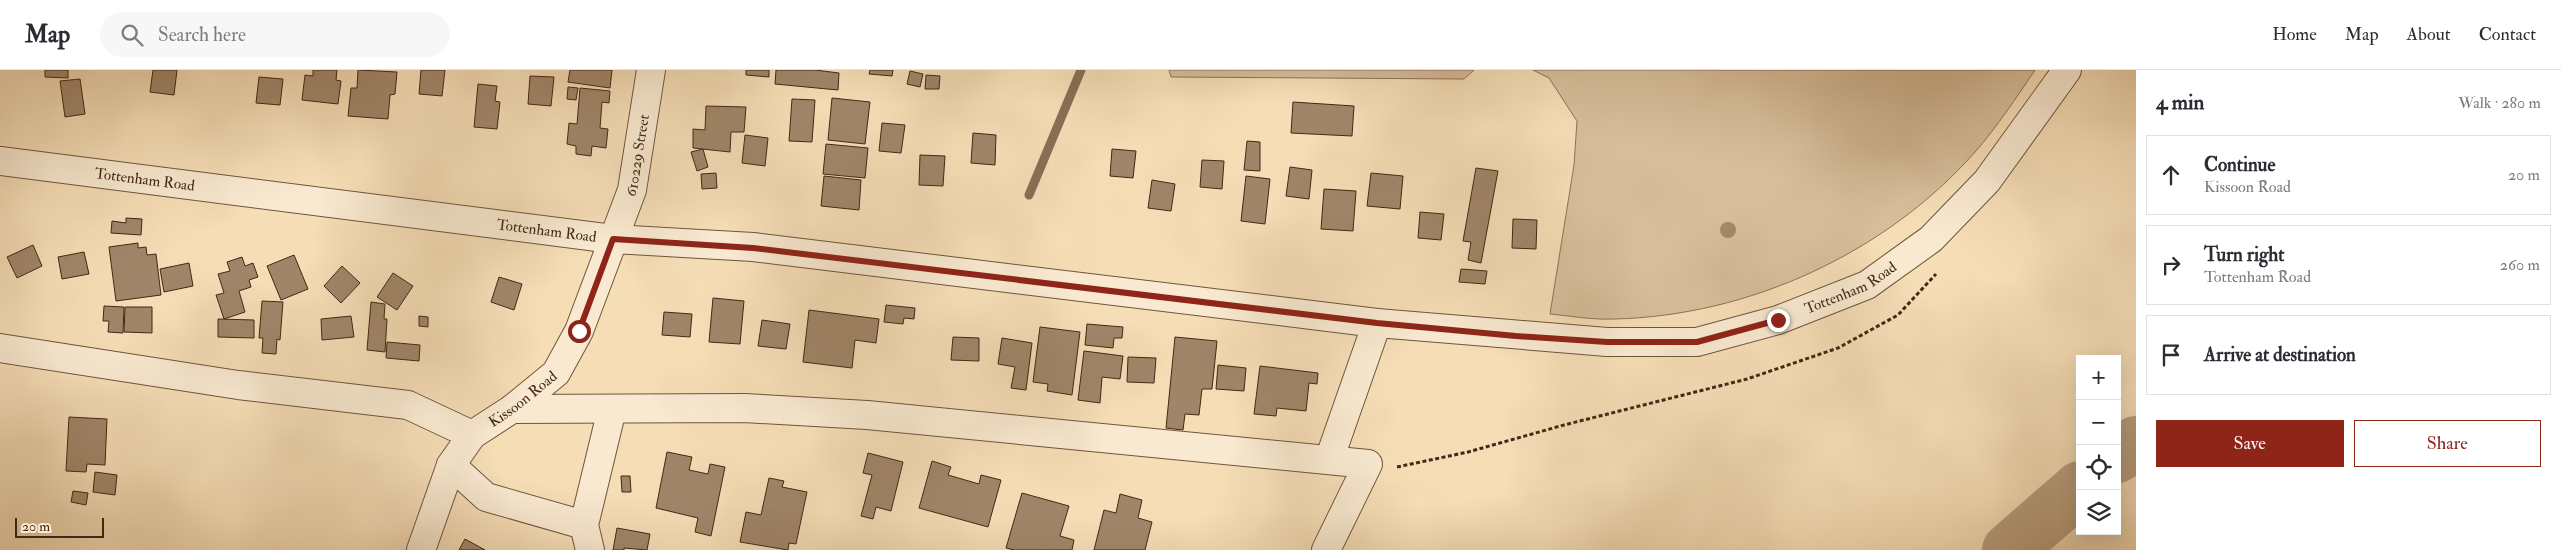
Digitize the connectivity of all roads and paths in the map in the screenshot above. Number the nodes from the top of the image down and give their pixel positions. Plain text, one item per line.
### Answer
1 (651, 70) edge
2 (2067, 70) edge
3 (0, 161) edge
4 (613, 239) junction
5 (1377, 323) junction
6 (0, 348) edge
7 (512, 409) junction
8 (612, 409) junction
9 (472, 435) junction
10 (1330, 460) junction
11 (451, 465) junction
12 (587, 538) edge
13 (421, 550) edge
14 (1326, 550) edge

1 - 4 street, 610229 Street
2 - 5 street, Tottenham Road
3 - 4 street, Tottenham Road
4 - 5 street, Tottenham Road
4 - 7 street, Kissoon Road
5 - 10 street
6 - 9 street
7 - 8 street
7 - 9 street, Kissoon Road
8 - 10 street
8 - 12 street
9 - 11 street, Kissoon Road
10 - 14 street
11 - 12 street
11 - 13 street, Kissoon Road

